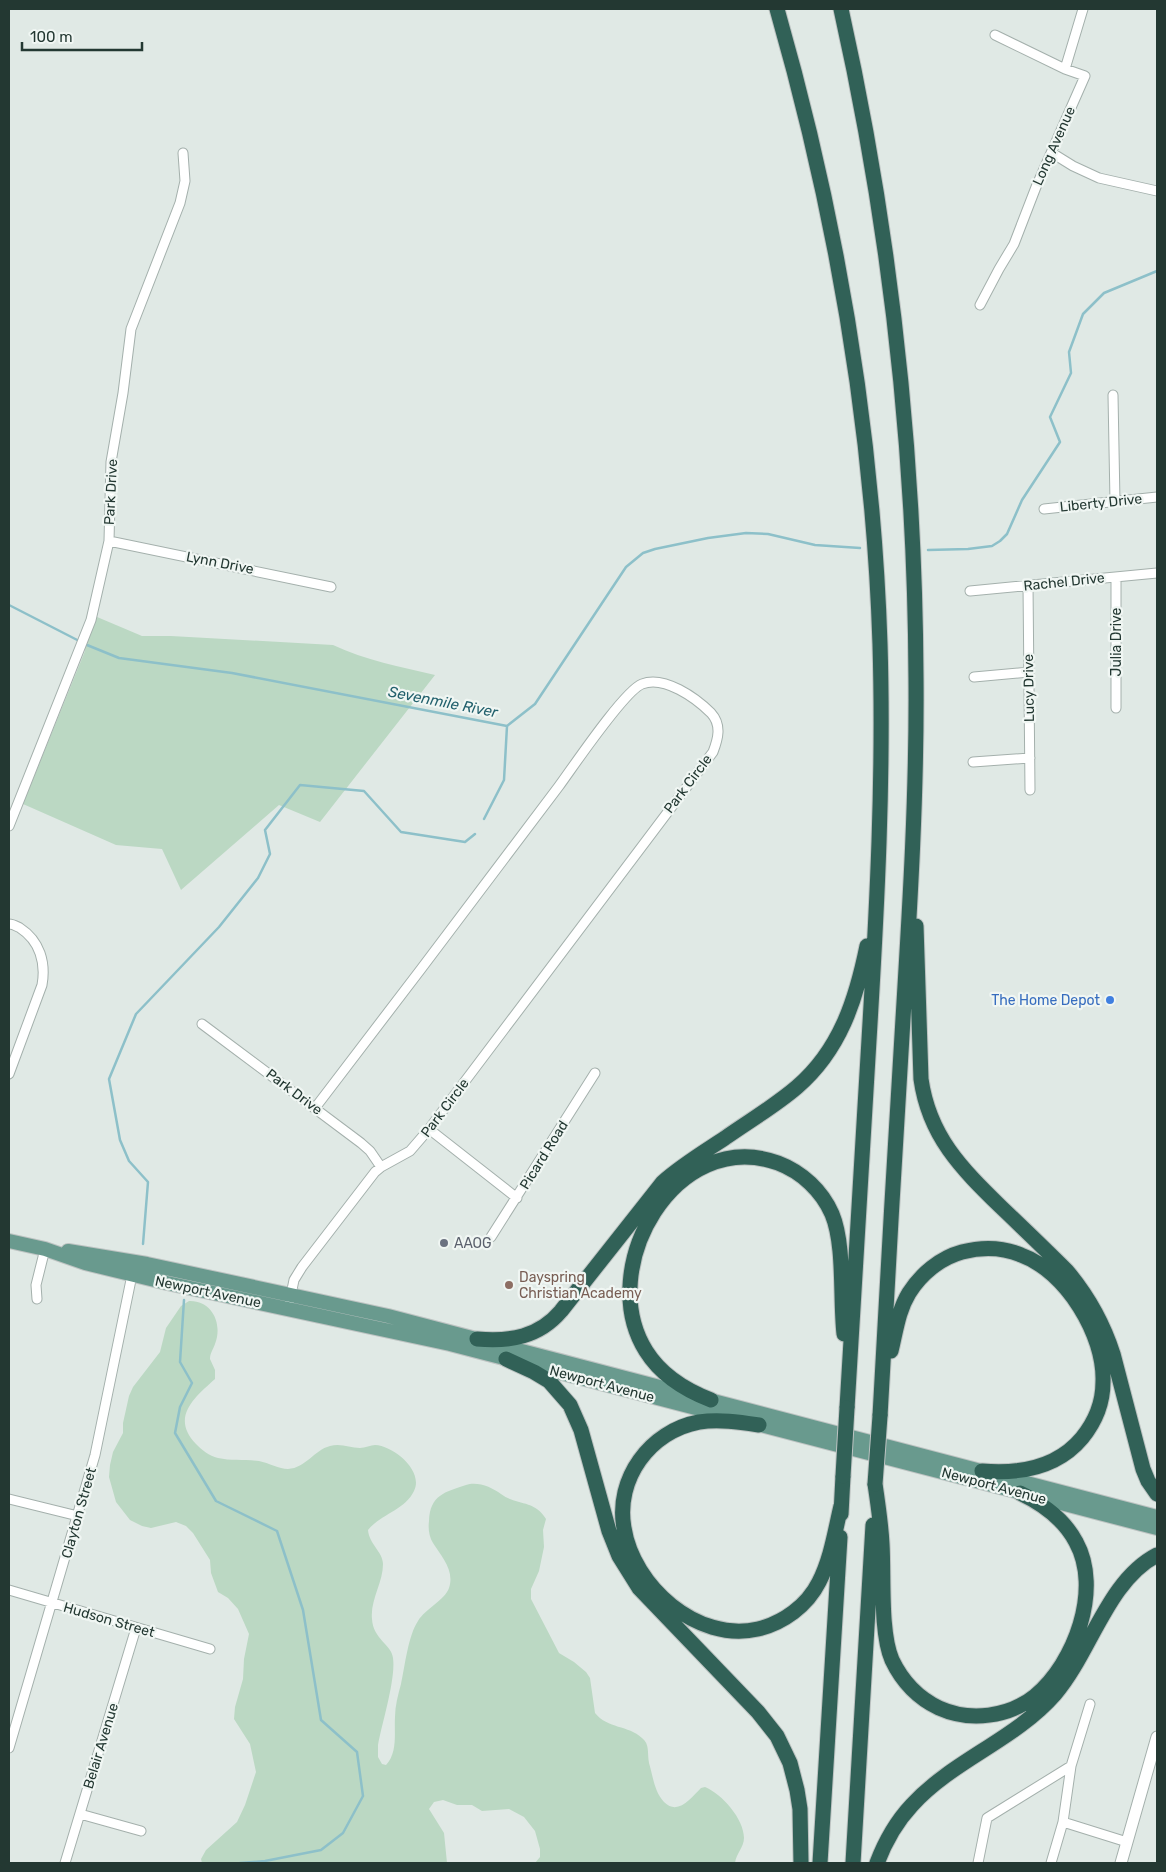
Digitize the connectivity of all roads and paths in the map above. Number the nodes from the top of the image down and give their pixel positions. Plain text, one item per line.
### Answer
1 (777, 9) edge
2 (841, 9) edge
3 (1083, 9) edge
4 (995, 35) dead end
5 (1065, 68) junction
6 (183, 152) dead end
7 (1052, 153) junction
8 (1157, 191) edge
9 (980, 305) dead end
10 (1114, 395) dead end
11 (1157, 498) edge
12 (1115, 502) junction
13 (1044, 509) dead end
14 (109, 540) junction
15 (1157, 573) edge
16 (1116, 577) junction
17 (1028, 585) junction
18 (331, 586) dead end
19 (970, 591) dead end
20 (1029, 672) junction
21 (974, 678) dead end
22 (1116, 708) dead end
23 (1030, 758) junction
24 (973, 762) dead end
25 (1030, 790) dead end
26 (9, 826) edge
27 (911, 875) junction
28 (878, 896) junction
29 (9, 924) edge
30 (202, 1024) dead end
31 (595, 1073) dead end
32 (9, 1074) edge
33 (315, 1108) junction
34 (429, 1129) junction
35 (381, 1167) junction
36 (517, 1198) junction
37 (491, 1237) dead end
38 (9, 1241) edge
39 (45, 1249) junction
40 (132, 1275) junction
41 (291, 1295) junction
42 (37, 1299) dead end
43 (288, 1309) junction
44 (477, 1339) junction
45 (506, 1359) junction
46 (849, 1380) junction
47 (882, 1383) junction
48 (711, 1400) junction
49 (759, 1425) junction
50 (982, 1471) junction
51 (875, 1484) junction
52 (1020, 1493) junction
53 (1157, 1494) edge
54 (9, 1499) edge
55 (841, 1506) junction
56 (78, 1516) junction
57 (1157, 1517) edge
58 (1157, 1528) edge
59 (1157, 1555) edge
60 (9, 1590) edge
61 (53, 1603) junction
62 (136, 1628) junction
63 (210, 1649) dead end
64 (1090, 1704) dead end
65 (1157, 1737) edge
66 (9, 1748) edge
67 (1071, 1766) junction
68 (80, 1814) junction
69 (1063, 1822) junction
70 (141, 1831) dead end
71 (1127, 1842) junction
72 (65, 1863) edge
73 (802, 1863) edge
74 (820, 1863) edge
75 (853, 1863) edge
76 (877, 1863) edge
77 (978, 1863) edge
78 (1051, 1863) edge
79 (1121, 1863) edge

1 - 28 highway
2 - 27 highway
3 - 5 street
4 - 5 street, Long Avenue
5 - 7 street, Long Avenue
6 - 14 street, Park Drive
7 - 8 street
7 - 9 street, Long Avenue
10 - 12 street
11 - 12 street, Liberty Drive
12 - 13 street, Liberty Drive
14 - 18 street, Lynn Drive
14 - 26 street, Park Drive
15 - 16 street, Rachel Drive
16 - 17 street, Rachel Drive
16 - 22 street, Julia Drive
17 - 19 street, Rachel Drive
17 - 20 street, Lucy Drive
20 - 21 street
20 - 23 street, Lucy Drive
23 - 24 street
23 - 25 street, Lucy Drive
27 - 47 highway
27 - 53 highway
28 - 44 highway
28 - 46 highway
29 - 32 street
30 - 33 street, Park Drive
31 - 36 street, Picard Road
33 - 34 street, Park Circle
33 - 35 street, Park Drive
34 - 35 street, Park Circle
34 - 36 street
35 - 41 street, Park Circle
36 - 37 street, Picard Road
38 - 39 main road, Newport Avenue
39 - 40 main road, Newport Avenue
39 - 41 main road, Newport Avenue
39 - 42 street
40 - 43 main road, Newport Avenue
40 - 56 street, Clayton Street
41 - 43 street, Park Circle
41 - 44 main road, Newport Avenue
43 - 45 main road, Newport Avenue
44 - 48 main road, Newport Avenue
45 - 49 main road, Newport Avenue
45 - 73 highway
46 - 48 highway
46 - 55 highway, bridge
47 - 50 highway
47 - 51 highway, bridge
48 - 50 main road, Newport Avenue
49 - 52 main road, Newport Avenue
49 - 55 highway
50 - 57 main road, Newport Avenue
51 - 52 highway
51 - 75 highway
52 - 58 main road, Newport Avenue
54 - 56 street
55 - 74 highway
56 - 61 street, Clayton Street
59 - 76 highway
60 - 61 street, Hudson Street
61 - 62 street, Hudson Street
61 - 66 street, Clayton Street
62 - 63 street, Hudson Street
62 - 68 street, Belair Avenue
64 - 67 street
65 - 71 street
67 - 69 street
67 - 77 street
68 - 70 street
68 - 72 street, Belair Avenue
69 - 71 street
69 - 78 street
71 - 79 street

